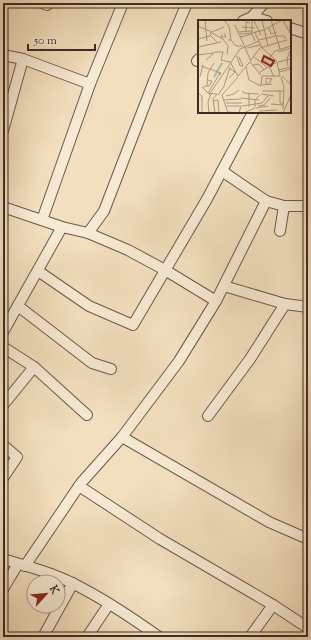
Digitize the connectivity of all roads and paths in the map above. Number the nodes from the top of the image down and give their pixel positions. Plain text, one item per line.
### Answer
1 (123, 3) edge
2 (188, 3) edge
3 (264, 3) edge
4 (252, 17) junction
5 (245, 20) edge
6 (263, 20) edge
7 (291, 28) edge
8 (308, 34) edge
9 (3, 56) edge
10 (23, 59) junction
11 (90, 84) junction
12 (252, 113) edge
13 (3, 131) edge
14 (222, 171) junction
15 (266, 201) junction
16 (284, 206) junction
17 (308, 206) edge
18 (4, 209) edge
19 (42, 220) junction
20 (62, 228) junction
21 (280, 231) dead end
22 (88, 233) junction
23 (165, 270) junction
24 (38, 271) junction
25 (224, 286) junction
26 (216, 301) junction
27 (285, 304) junction
28 (18, 306) junction
29 (308, 307) edge
30 (3, 332) edge
31 (3, 347) edge
32 (34, 368) junction
33 (111, 369) dead end
34 (3, 405) edge
35 (87, 415) dead end
36 (208, 416) dead end
37 (122, 437) junction
38 (3, 445) edge
39 (3, 478) edge
40 (79, 486) junction
41 (308, 539) edge
42 (3, 559) edge
43 (22, 565) junction
44 (73, 583) junction
45 (3, 589) edge
46 (109, 604) junction
47 (272, 605) junction
48 (308, 628) edge
49 (43, 637) edge
50 (87, 637) edge
51 (159, 637) edge
52 (250, 637) edge

1 - 11 street
2 - 22 street
3 - 4 street
4 - 5 street
4 - 6 street
7 - 8 street
9 - 10 street
10 - 11 street
10 - 13 street
11 - 19 street
12 - 14 street
14 - 15 street
14 - 23 street
15 - 16 street
15 - 25 street
16 - 17 street
16 - 21 street
18 - 19 street
19 - 20 street
20 - 22 street
20 - 24 street
22 - 23 street
23 - 24 street
23 - 26 street
24 - 28 street
25 - 26 street
25 - 27 street
26 - 37 street
27 - 29 street
27 - 36 street
28 - 30 street
28 - 33 street
31 - 32 street
32 - 34 street
32 - 35 street
37 - 40 street
37 - 41 street
38 - 39 street
40 - 43 street
40 - 47 street
42 - 43 street
43 - 44 street
43 - 45 street
44 - 46 street
44 - 49 street
46 - 50 street
46 - 51 street
47 - 48 street
47 - 52 street

